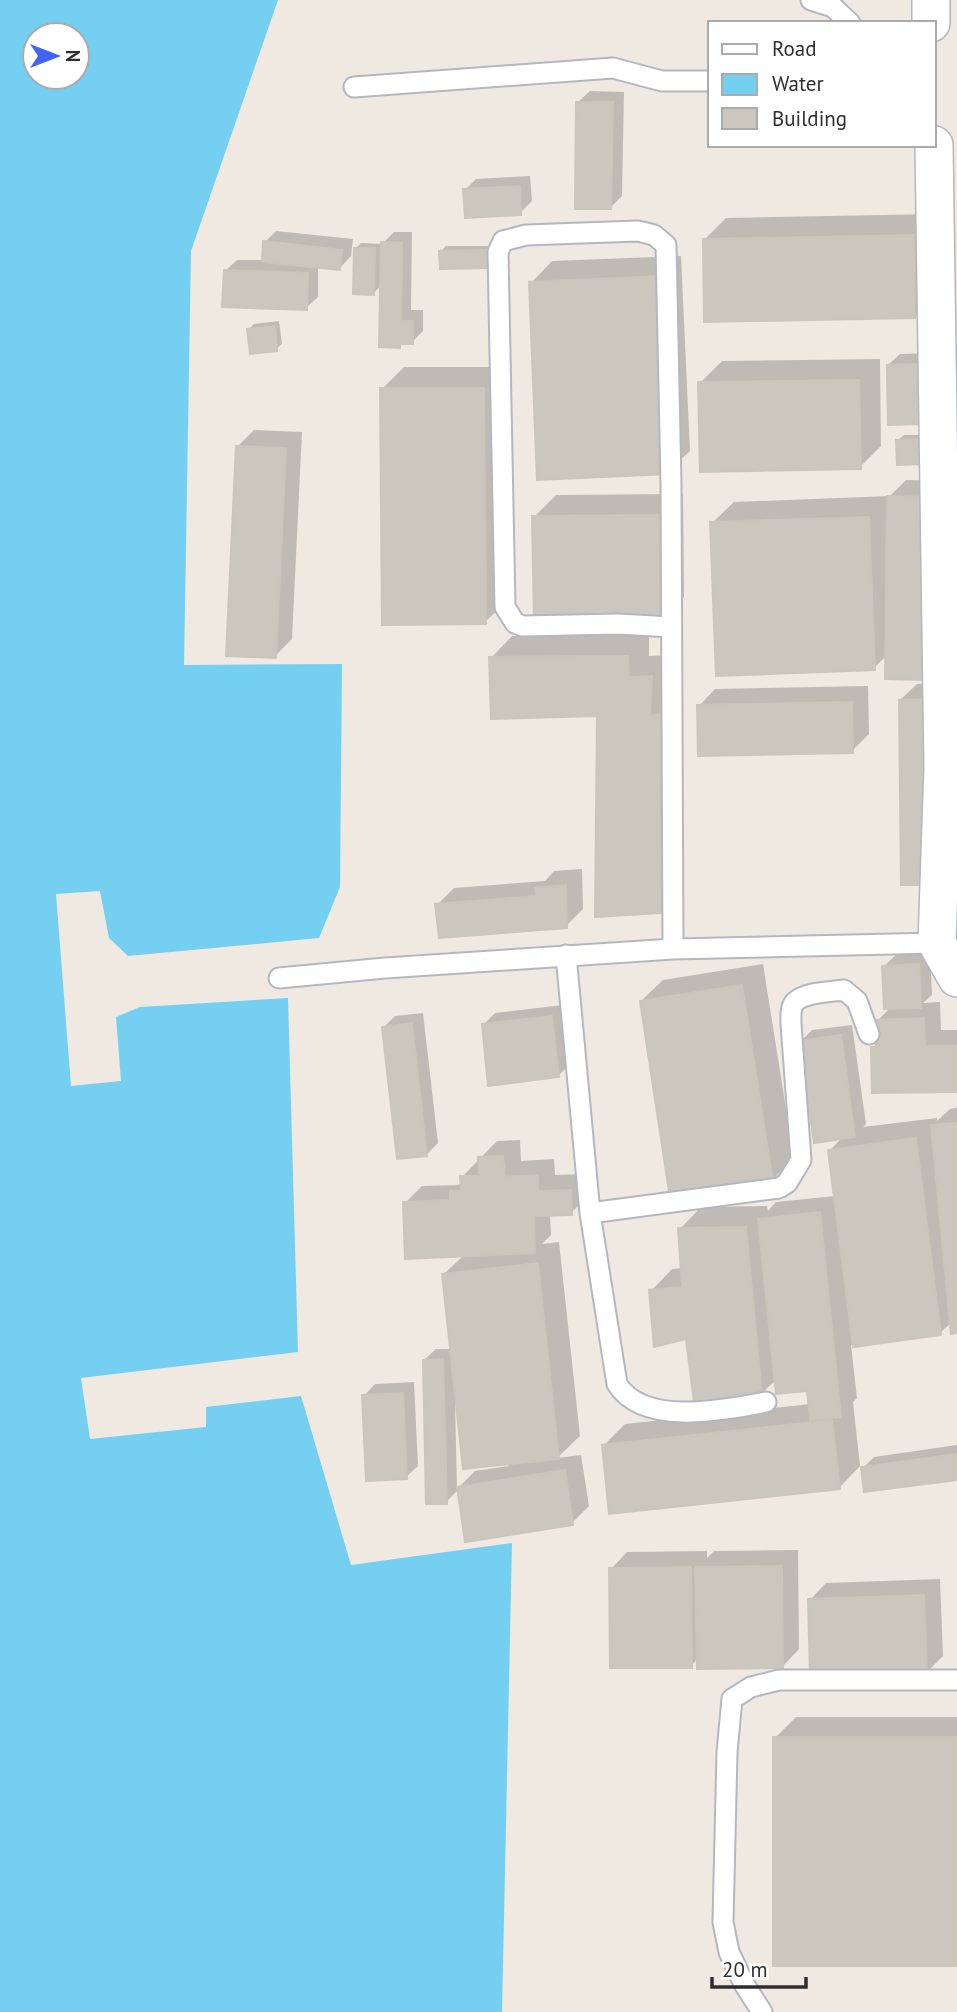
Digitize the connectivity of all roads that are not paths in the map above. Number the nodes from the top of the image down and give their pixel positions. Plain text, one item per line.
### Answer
1 (811, 0) edge
2 (931, 0) edge
3 (848, 21) edge
4 (933, 21) edge
5 (936, 25) edge
6 (957, 27) edge
7 (708, 81) edge
8 (354, 86) dead end
9 (934, 147) edge
10 (946, 272) edge
11 (948, 514) edge
12 (671, 627) junction
13 (937, 943) junction
14 (673, 950) junction
15 (565, 955) junction
16 (279, 978) dead end
17 (957, 978) edge
18 (869, 1034) dead end
19 (590, 1213) junction
20 (766, 1402) dead end
21 (957, 1680) edge
22 (762, 2012) edge

1 - 3 lane
2 - 4 street
5 - 6 street
7 - 8 lane
9 - 10 street
10 - 11 street
11 - 13 street
12 - 12 lane
12 - 14 lane
13 - 14 lane
13 - 17 street
14 - 15 lane
15 - 16 lane
15 - 19 lane
18 - 19 lane
19 - 20 lane
21 - 22 lane

